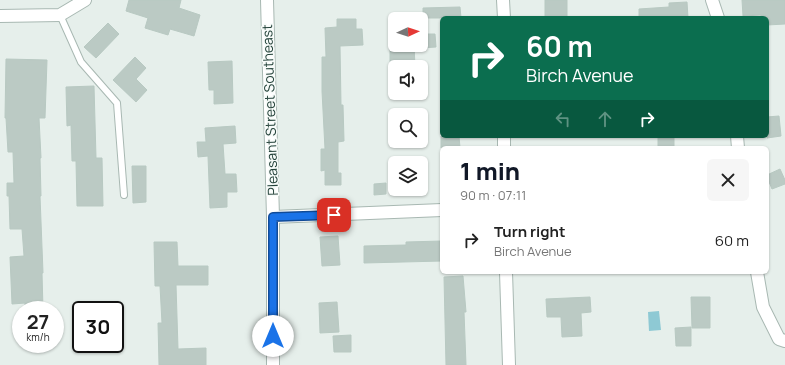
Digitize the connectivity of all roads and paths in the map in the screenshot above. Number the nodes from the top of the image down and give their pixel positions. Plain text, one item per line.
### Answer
1 (85, 0) edge
2 (267, 0) edge
3 (503, 0) edge
4 (712, 0) edge
5 (60, 15) junction
6 (0, 16) edge
7 (504, 16) edge
8 (717, 16) edge
9 (124, 195) dead end
10 (440, 210) edge
11 (273, 217) junction
12 (506, 274) edge
13 (757, 274) edge
14 (785, 341) edge
15 (272, 365) edge
16 (509, 365) edge

1 - 5 street
2 - 11 street, Pleasant Street Southeast
3 - 7 street
4 - 8 street
5 - 6 street
5 - 9 lane
10 - 11 street
11 - 15 street, Pleasant Street Southeast
12 - 16 street
13 - 14 street

